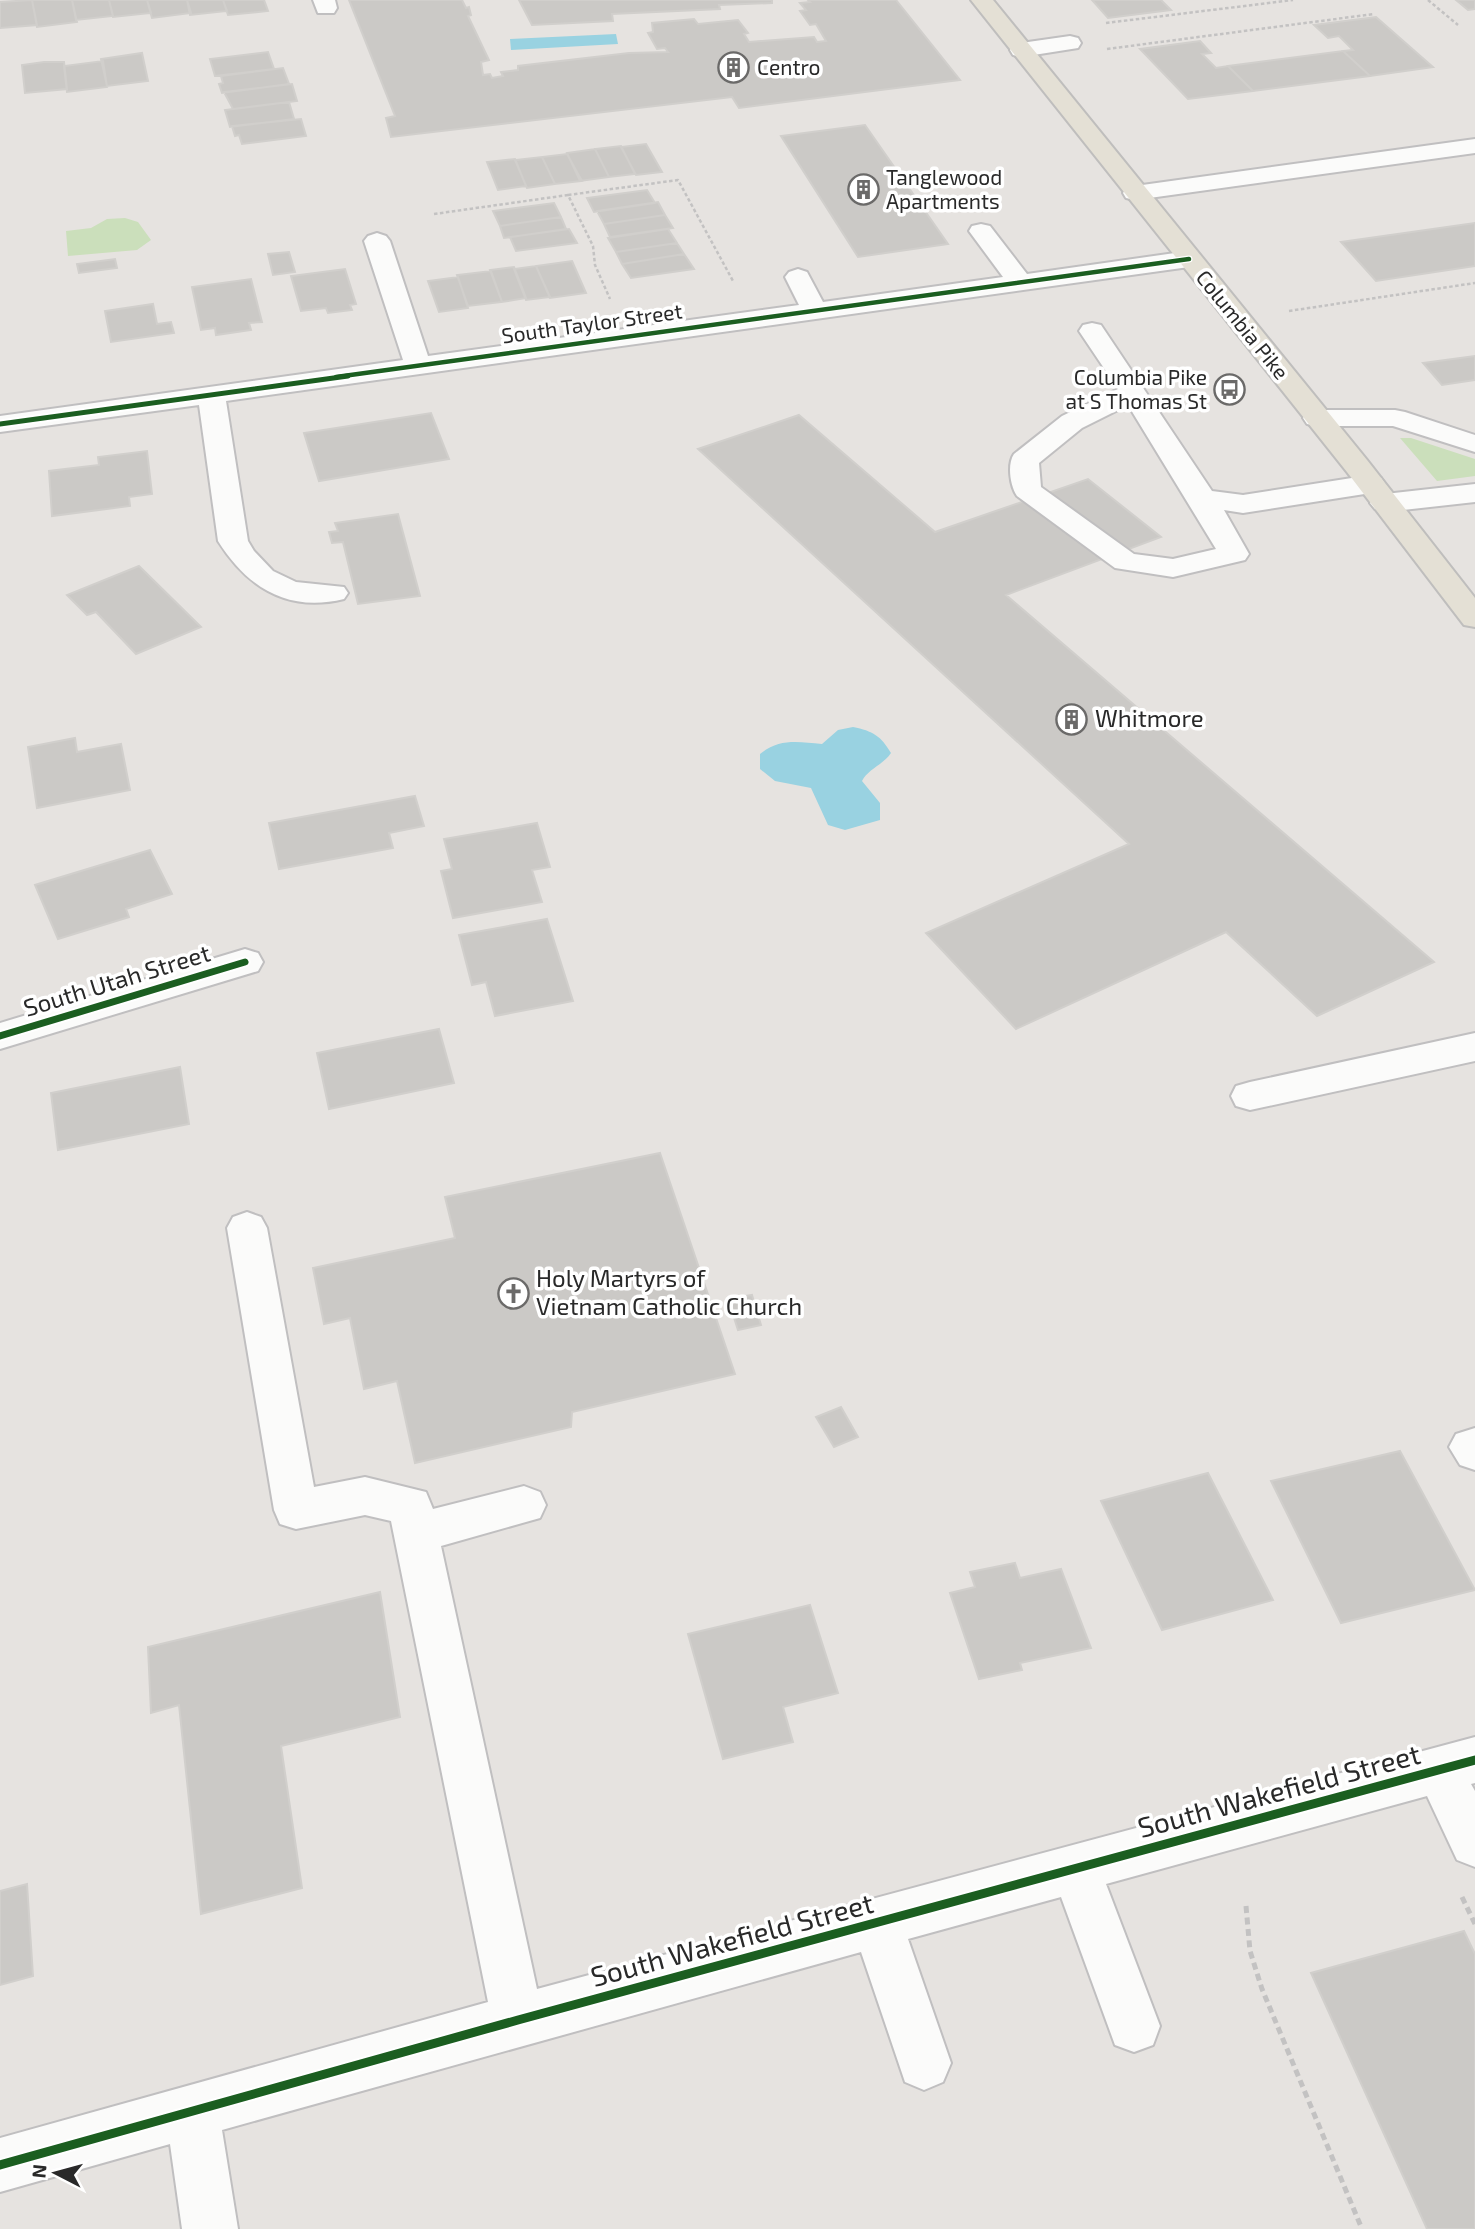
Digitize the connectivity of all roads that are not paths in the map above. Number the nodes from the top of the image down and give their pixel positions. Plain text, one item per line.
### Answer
1 (982, 0) edge
2 (1070, 43) dead end
3 (1021, 50) junction
4 (1475, 146) edge
5 (1135, 192) junction
6 (982, 231) dead end
7 (377, 242) dead end
8 (1189, 259) junction
9 (798, 277) dead end
10 (1020, 282) junction
11 (815, 311) junction
12 (1092, 331) dead end
13 (530, 350) junction
14 (418, 366) junction
15 (540, 376) dead end
16 (1133, 392) junction
17 (211, 394) junction
18 (1317, 418) junction
19 (0, 424) edge
20 (1475, 443) edge
21 (1371, 484) junction
22 (1475, 493) edge
23 (1205, 499) junction
24 (333, 593) dead end
25 (1475, 618) edge
26 (245, 962) dead end
27 (0, 1037) edge
28 (1475, 1047) edge
29 (1251, 1096) dead end
30 (247, 1228) dead end
31 (1475, 1446) edge
32 (1475, 1452) edge
33 (524, 1505) dead end
34 (416, 1533) junction
35 (1457, 1765) edge
36 (1475, 1843) edge
37 (1075, 1868) junction
38 (877, 1923) junction
39 (518, 2020) junction
40 (1134, 2026) dead end
41 (924, 2063) dead end
42 (192, 2113) junction
43 (0, 2165) edge
44 (210, 2229) edge

1 - 3 main road, Columbia Pike
2 - 3 street
3 - 5 main road, Columbia Pike
4 - 5 street
5 - 8 main road, Columbia Pike
6 - 10 street
7 - 14 street
8 - 10 street, South Taylor Street
8 - 18 main road, Columbia Pike
9 - 11 street
10 - 11 street, South Taylor Street
11 - 13 street, South Taylor Street
12 - 16 street
13 - 14 street, South Taylor Street
13 - 15 street
14 - 17 street, South Taylor Street
16 - 23 street
16 - 23 street
17 - 19 street, South Taylor Street
17 - 24 street
18 - 20 street
18 - 21 main road, Columbia Pike
21 - 22 street
21 - 23 street
21 - 25 main road, Columbia Pike
26 - 27 street, South Utah Street
28 - 29 street
30 - 34 street
31 - 32 street
33 - 34 street
34 - 39 street
35 - 36 street
35 - 37 street, South Wakefield Street
37 - 38 street, South Wakefield Street
37 - 40 street
38 - 39 street, South Wakefield Street
38 - 41 street
39 - 42 street, South Wakefield Street
42 - 43 street, South Wakefield Street
42 - 44 street

